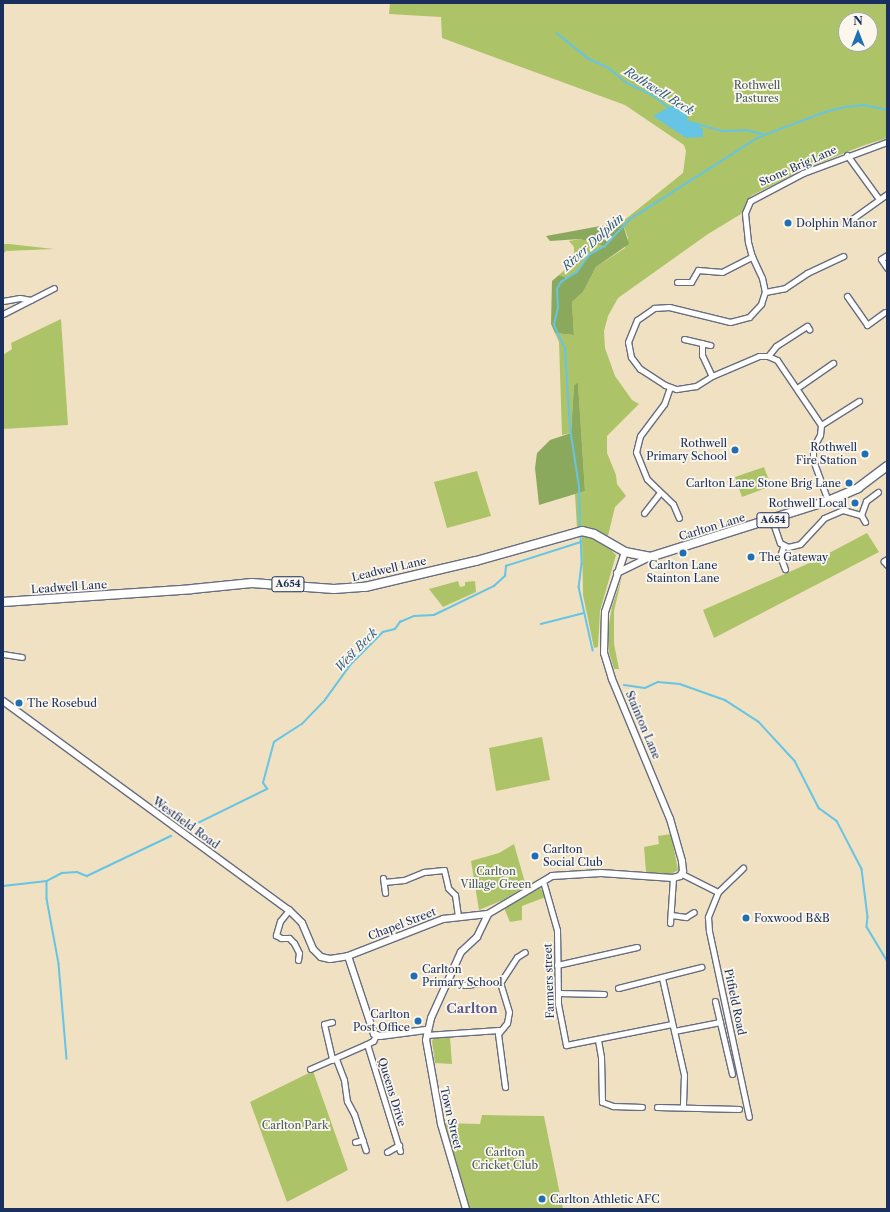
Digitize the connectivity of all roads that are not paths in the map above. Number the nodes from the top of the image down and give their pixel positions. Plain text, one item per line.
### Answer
1 (887, 142) edge
2 (847, 155) junction
3 (887, 194) edge
4 (879, 199) junction
5 (845, 224) dead end
6 (887, 255) edge
7 (752, 257) junction
8 (841, 259) dead end
9 (887, 268) edge
10 (677, 282) dead end
11 (54, 288) dead end
12 (764, 292) junction
13 (847, 296) dead end
14 (31, 300) junction
15 (3, 301) edge
16 (886, 313) edge
17 (3, 314) edge
18 (809, 329) dead end
19 (684, 339) dead end
20 (702, 343) junction
21 (710, 345) dead end
22 (768, 356) junction
23 (833, 363) dead end
24 (712, 376) junction
25 (670, 387) junction
26 (797, 388) junction
27 (859, 401) dead end
28 (821, 426) junction
29 (887, 466) edge
30 (878, 492) dead end
31 (659, 494) junction
32 (828, 501) junction
33 (644, 513) dead end
34 (861, 515) junction
35 (679, 518) dead end
36 (772, 520) junction
37 (865, 522) dead end
38 (783, 547) junction
39 (625, 552) junction
40 (650, 557) junction
41 (785, 569) dead end
42 (617, 573) junction
43 (3, 602) edge
44 (3, 654) edge
45 (22, 657) dead end
46 (3, 701) edge
47 (743, 868) dead end
48 (682, 874) junction
49 (673, 878) junction
50 (543, 881) junction
51 (718, 892) junction
52 (385, 893) dead end
53 (289, 910) junction
54 (694, 912) dead end
55 (488, 914) junction
56 (671, 915) junction
57 (458, 917) junction
58 (670, 923) dead end
59 (636, 947) dead end
60 (525, 952) dead end
61 (348, 956) junction
62 (298, 960) dead end
63 (557, 965) junction
64 (701, 967) dead end
65 (662, 978) junction
66 (449, 981) junction
67 (482, 982) dead end
68 (618, 988) dead end
69 (558, 993) junction
70 (604, 994) dead end
71 (715, 1001) dead end
72 (332, 1022) dead end
73 (720, 1022) junction
74 (672, 1024) junction
75 (499, 1030) junction
76 (674, 1031) junction
77 (426, 1033) junction
78 (376, 1035) junction
79 (598, 1040) junction
80 (367, 1044) junction
81 (334, 1060) junction
82 (310, 1069) dead end
83 (732, 1074) dead end
84 (506, 1087) dead end
85 (642, 1107) dead end
86 (657, 1107) dead end
87 (683, 1107) junction
88 (739, 1109) dead end
89 (749, 1117) dead end
90 (363, 1140) junction
91 (354, 1142) dead end
92 (366, 1150) dead end
93 (387, 1152) dead end
94 (466, 1209) edge

1 - 2 street, Stone Brig Lane
2 - 4 street
2 - 7 street, Stone Brig Lane
3 - 4 street
4 - 5 street
6 - 9 street
7 - 10 street
7 - 12 street, Stone Brig Lane
8 - 12 street
11 - 14 street
12 - 25 street
13 - 16 street
14 - 15 street
14 - 17 street
18 - 22 street
19 - 20 street
20 - 21 street
20 - 24 street
22 - 24 street
22 - 26 street
23 - 26 street
24 - 25 street
25 - 31 street
26 - 28 street
27 - 28 street
28 - 32 street
29 - 32 main road, Carlton Lane / A654
30 - 34 street
31 - 33 street
31 - 35 street
32 - 36 main road, Carlton Lane / A654
34 - 37 street
34 - 38 street
36 - 38 street
36 - 40 main road, Carlton Lane / A654
38 - 41 street
39 - 40 main road, Leadwell Lane / A654
39 - 42 street, Stainton Lane
39 - 43 main road, Leadwell Lane / A654
40 - 42 street
42 - 48 street, Stainton Lane
44 - 45 street
46 - 53 street, Westfield Road
47 - 51 street
48 - 49 street
48 - 51 street
49 - 50 street
49 - 56 street
50 - 55 street
50 - 63 street, Farmers street
51 - 89 street, Pitfield Road
52 - 57 street
53 - 61 street, Westfield Road
53 - 62 street
54 - 56 street
55 - 57 street, Chapel Street
55 - 66 street
56 - 58 street
57 - 61 street, Chapel Street
59 - 63 street
60 - 75 street
61 - 78 street
63 - 69 street, Farmers street
64 - 65 street
65 - 68 street
65 - 74 street
66 - 67 street
66 - 77 street
69 - 70 street
69 - 79 street, Farmers street
71 - 73 street
72 - 81 street
73 - 76 street
73 - 83 street
74 - 76 street
74 - 79 street, Farmers street
75 - 77 street
75 - 84 street
76 - 87 street
77 - 78 street
77 - 94 street, Town Street
78 - 80 street
79 - 85 street
80 - 81 street
80 - 93 street, Queens Drive
81 - 82 street
81 - 90 street
86 - 87 street
87 - 88 street
90 - 91 street
90 - 92 street

